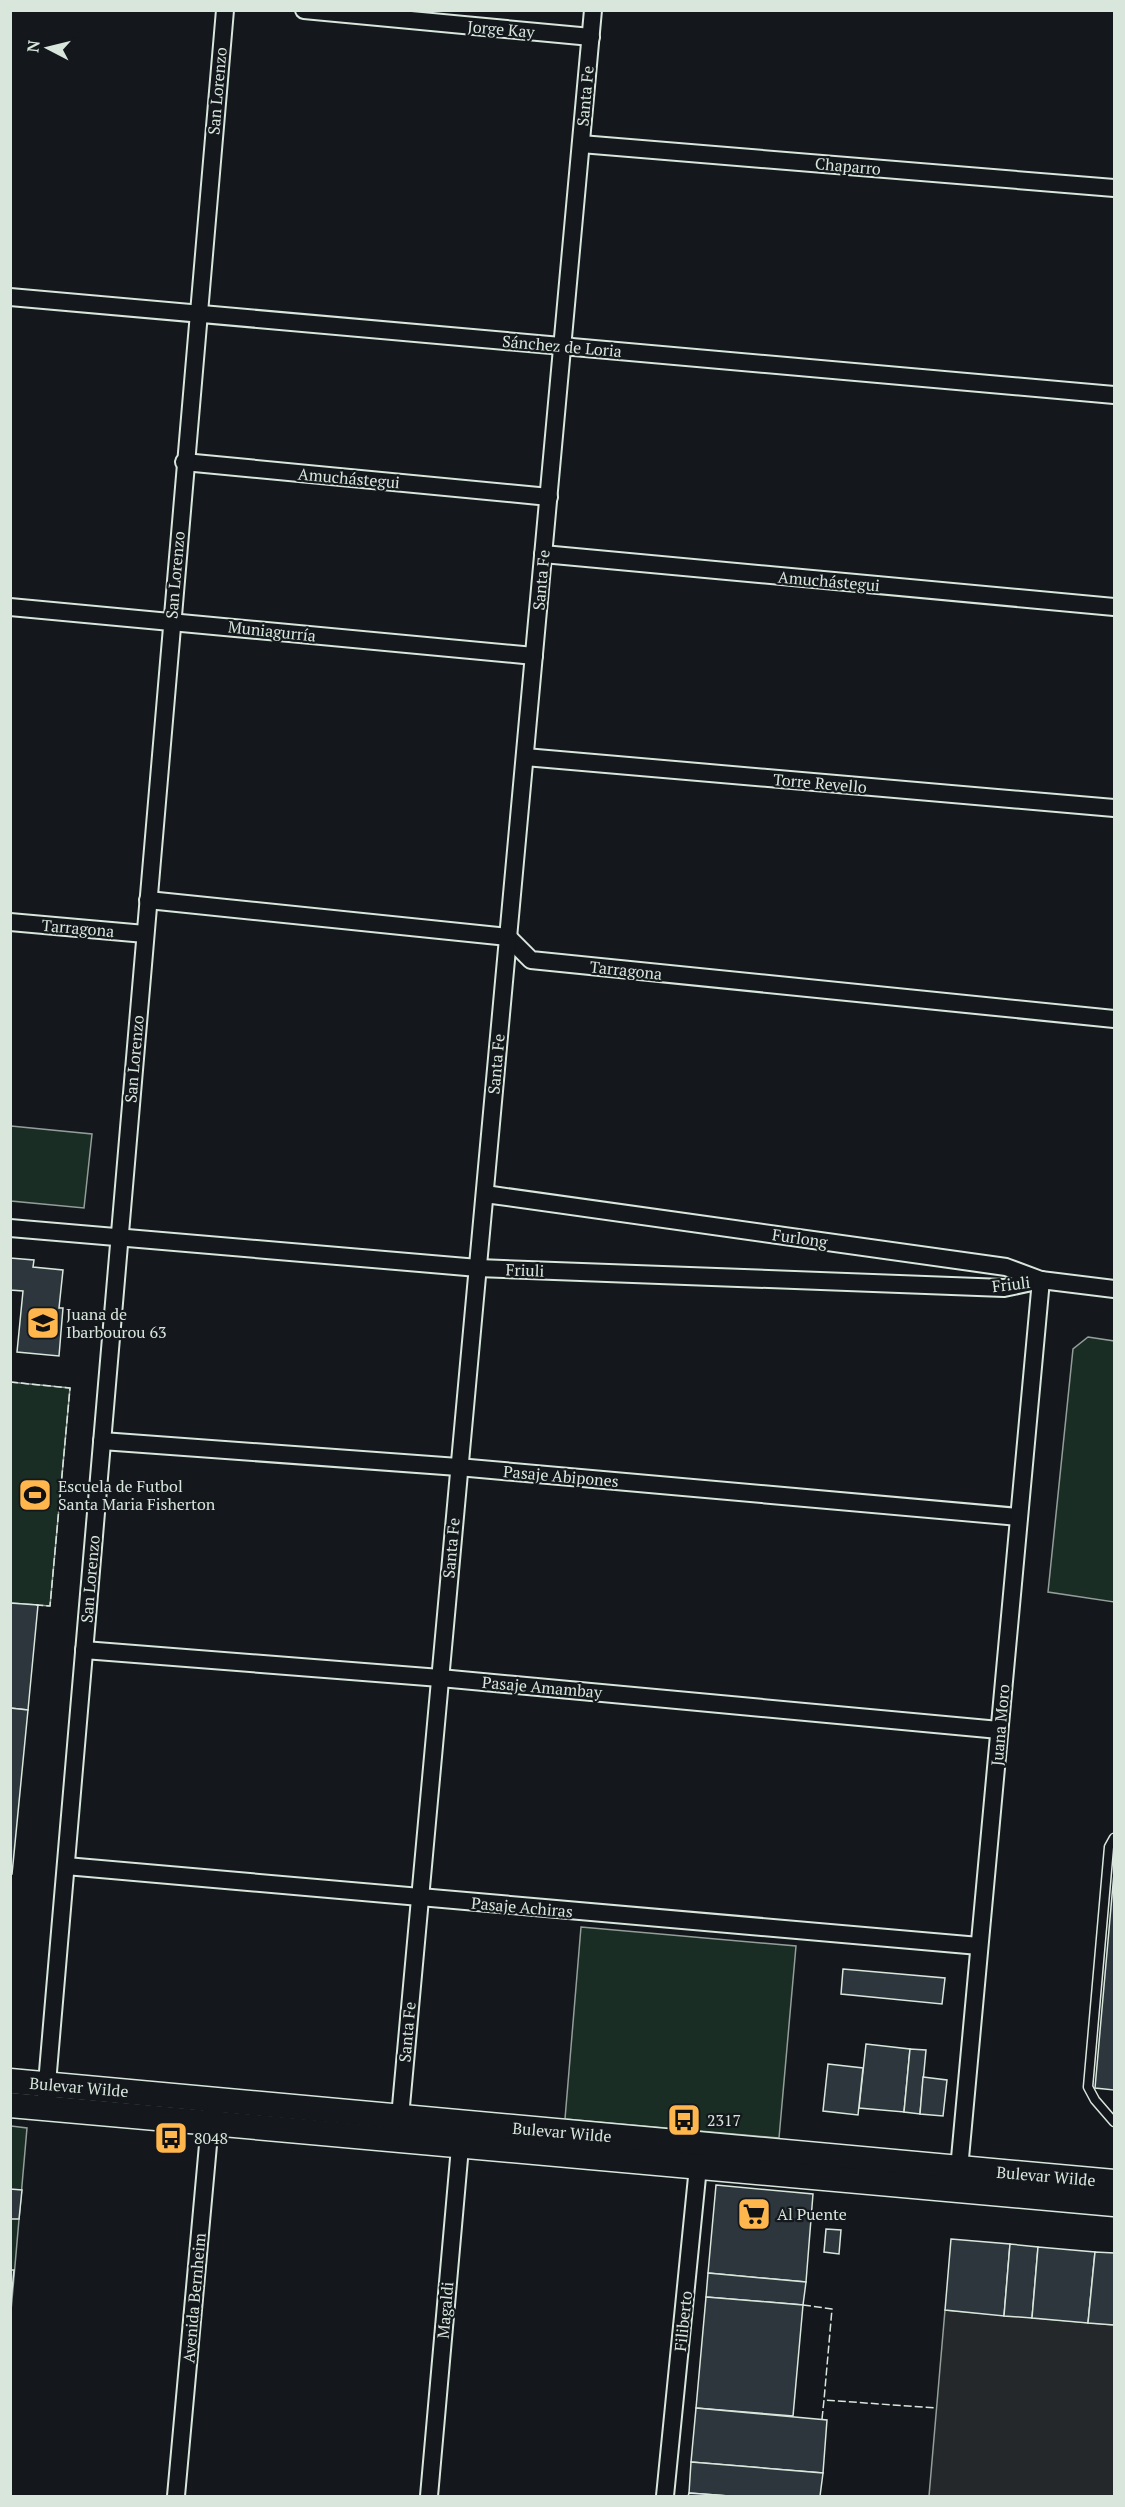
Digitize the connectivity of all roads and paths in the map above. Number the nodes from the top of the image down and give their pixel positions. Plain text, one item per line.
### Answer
1 (225, 10) edge
2 (304, 10) edge
3 (593, 10) edge
4 (591, 37) junction
5 (581, 144) junction
6 (1114, 188) edge
7 (10, 297) edge
8 (197, 314) junction
9 (562, 346) junction
10 (1114, 395) edge
11 (184, 462) junction
12 (549, 497) junction
13 (543, 554) junction
14 (10, 607) edge
15 (1114, 607) edge
16 (171, 621) junction
17 (534, 656) junction
18 (525, 757) junction
19 (1114, 808) edge
20 (148, 900) junction
21 (10, 922) edge
22 (145, 934) junction
23 (508, 938) junction
24 (1114, 1019) edge
25 (484, 1194) junction
26 (10, 1228) edge
27 (119, 1236) junction
28 (478, 1268) junction
29 (1041, 1280) junction
30 (1114, 1289) edge
31 (102, 1441) junction
32 (458, 1467) junction
33 (1019, 1517) junction
34 (84, 1650) junction
35 (440, 1678) junction
36 (999, 1730) junction
37 (1114, 1838) edge
38 (66, 1866) junction
39 (419, 1899) junction
40 (979, 1946) junction
41 (10, 2080) edge
42 (46, 2096) junction
43 (10, 2105) edge
44 (211, 2110) junction
45 (400, 2117) junction
46 (1114, 2122) edge
47 (461, 2134) junction
48 (699, 2156) junction
49 (959, 2169) junction
50 (1114, 2182) edge
51 (1114, 2204) edge
52 (176, 2496) edge
53 (429, 2496) edge
54 (665, 2496) edge

1 - 8 street, San Lorenzo
2 - 4 street, Jorge Kay
3 - 4 street, Santa Fe
4 - 5 street, Santa Fe
5 - 6 street, Chaparro
5 - 9 street, Santa Fe
7 - 8 street, Sánchez de Loria
8 - 9 street, Sánchez de Loria
8 - 11 street, San Lorenzo
9 - 10 street, Sánchez de Loria
9 - 12 street, Santa Fe
11 - 12 street, Amuchástegui
11 - 16 street, San Lorenzo
12 - 13 street, Santa Fe
13 - 15 street, Amuchástegui
13 - 17 street, Santa Fe
14 - 16 street, Muniagurría
16 - 17 street, Muniagurría
16 - 20 street, San Lorenzo
17 - 18 street, Santa Fe
18 - 19 street, Torre Revello
18 - 23 street, Santa Fe
20 - 22 street, San Lorenzo
20 - 23 street
21 - 22 street, Tarragona
22 - 27 street, San Lorenzo
23 - 24 street, Tarragona
23 - 25 street, Santa Fe
25 - 28 street, Santa Fe
25 - 29 street, Furlong
26 - 27 street, Friuli
27 - 28 street, Friuli
27 - 31 street, San Lorenzo
28 - 29 street, Friuli
28 - 32 street, Santa Fe
29 - 30 street, Furlong
29 - 33 street, Juana Moro
31 - 32 street, Pasaje Abipones
31 - 34 street, San Lorenzo
32 - 33 street, Pasaje Abipones
32 - 35 street, Santa Fe
33 - 36 street, Juana Moro
34 - 35 street, Pasaje Amambay
34 - 38 street, San Lorenzo
35 - 36 street, Pasaje Amambay
35 - 39 street, Santa Fe
36 - 40 street, Juana Moro
37 - 46 lane
38 - 39 street, Pasaje Achiras
38 - 42 street, San Lorenzo
39 - 40 street, Pasaje Achiras
39 - 45 street, Santa Fe
40 - 49 street, Juana Moro
41 - 42 main road, Bulevar Wilde
42 - 43 main road, Bulevar Wilde
42 - 44 main road, Bulevar Wilde
44 - 45 main road, Bulevar Wilde
44 - 47 main road, Bulevar Wilde
44 - 52 street, Avenida Bernheim
45 - 47 main road, Bulevar Wilde
47 - 48 main road, Bulevar Wilde
47 - 53 street, Magaldi
48 - 49 main road, Bulevar Wilde
48 - 51 main road, Bulevar Wilde
48 - 54 street, Filiberto
49 - 50 main road, Bulevar Wilde

